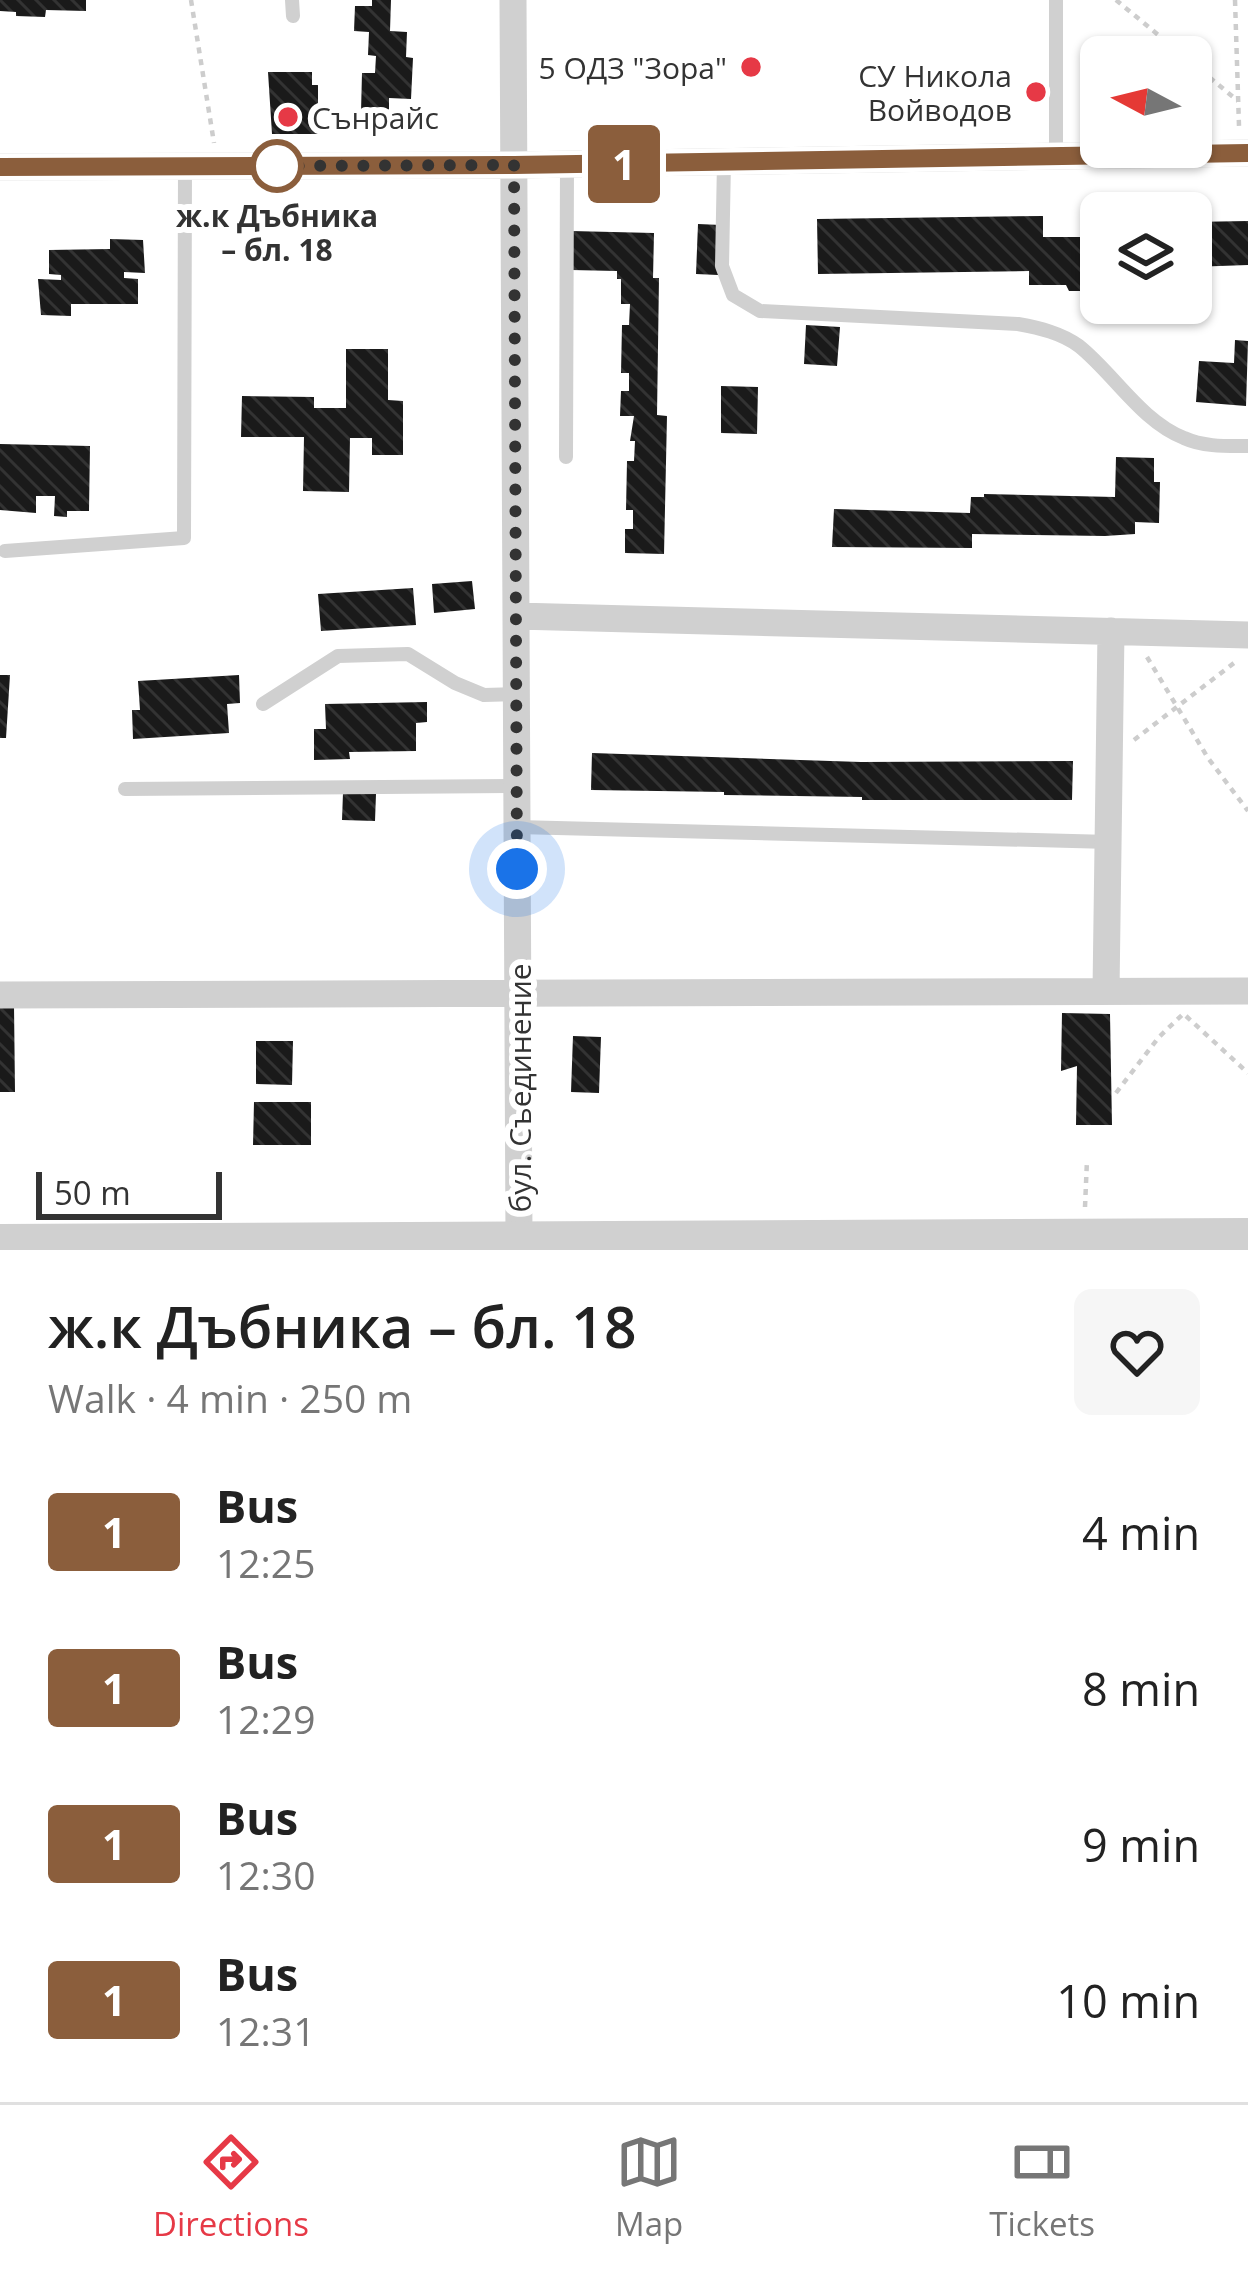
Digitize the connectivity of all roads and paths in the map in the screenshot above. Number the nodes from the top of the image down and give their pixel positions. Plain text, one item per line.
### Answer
1 (191, 0) edge
2 (513, 0) edge
3 (1056, 0) edge
4 (1117, 0) edge
5 (1235, 0) edge
6 (1160, 36) edge
7 (1212, 79) edge
8 (1238, 100) junction
9 (1244, 153) edge
10 (1056, 156) junction
11 (724, 162) junction
12 (567, 164) junction
13 (514, 165) junction
14 (185, 166) junction
15 (217, 166) junction
16 (0, 167) edge
17 (1248, 446) edge
18 (566, 457) dead end
19 (5, 551) dead end
20 (516, 616) junction
21 (1121, 631) junction
22 (1248, 635) edge
23 (1248, 652) edge
24 (517, 694) junction
25 (263, 704) dead end
26 (1178, 706) junction
27 (1110, 758) junction
28 (517, 786) junction
29 (125, 789) dead end
30 (1248, 811) edge
31 (517, 827) junction
32 (1110, 842) junction
33 (1160, 991) junction
34 (1208, 991) junction
35 (1248, 991) edge
36 (1106, 992) junction
37 (518, 994) junction
38 (0, 995) edge
39 (1183, 1013) junction
40 (1248, 1073) edge
41 (1116, 1093) dead end
42 (1087, 1160) dead end
43 (1248, 1236) edge
44 (1085, 1237) junction
45 (519, 1240) junction
46 (0, 1242) edge
47 (735, 1244) edge

1 - 15 path
2 - 13 street, бул. Съединение
3 - 10 lane
4 - 6 path
5 - 8 path
7 - 8 path
8 - 9 path
9 - 10 street
10 - 11 street
11 - 12 street
11 - 17 lane
12 - 13 street
12 - 18 lane
13 - 15 street
13 - 20 street, бул. Съединение
14 - 15 street
14 - 16 street
14 - 19 lane
20 - 21 street
20 - 24 street, бул. Съединение
21 - 22 street
21 - 26 path
21 - 27 street
23 - 26 path
24 - 25 lane
24 - 28 street, бул. Съединение
26 - 27 path
26 - 30 path
27 - 32 street
28 - 29 lane
28 - 31 street, бул. Съединение
31 - 32 lane
31 - 37 street, бул. Съединение
32 - 36 street
33 - 34 street
33 - 36 street
33 - 39 path
34 - 35 street
34 - 39 path
36 - 37 street
37 - 38 street
37 - 45 street, бул. Съединение
39 - 40 path
39 - 41 path
42 - 44 path
43 - 44 street
44 - 47 street
45 - 46 street
45 - 47 street

